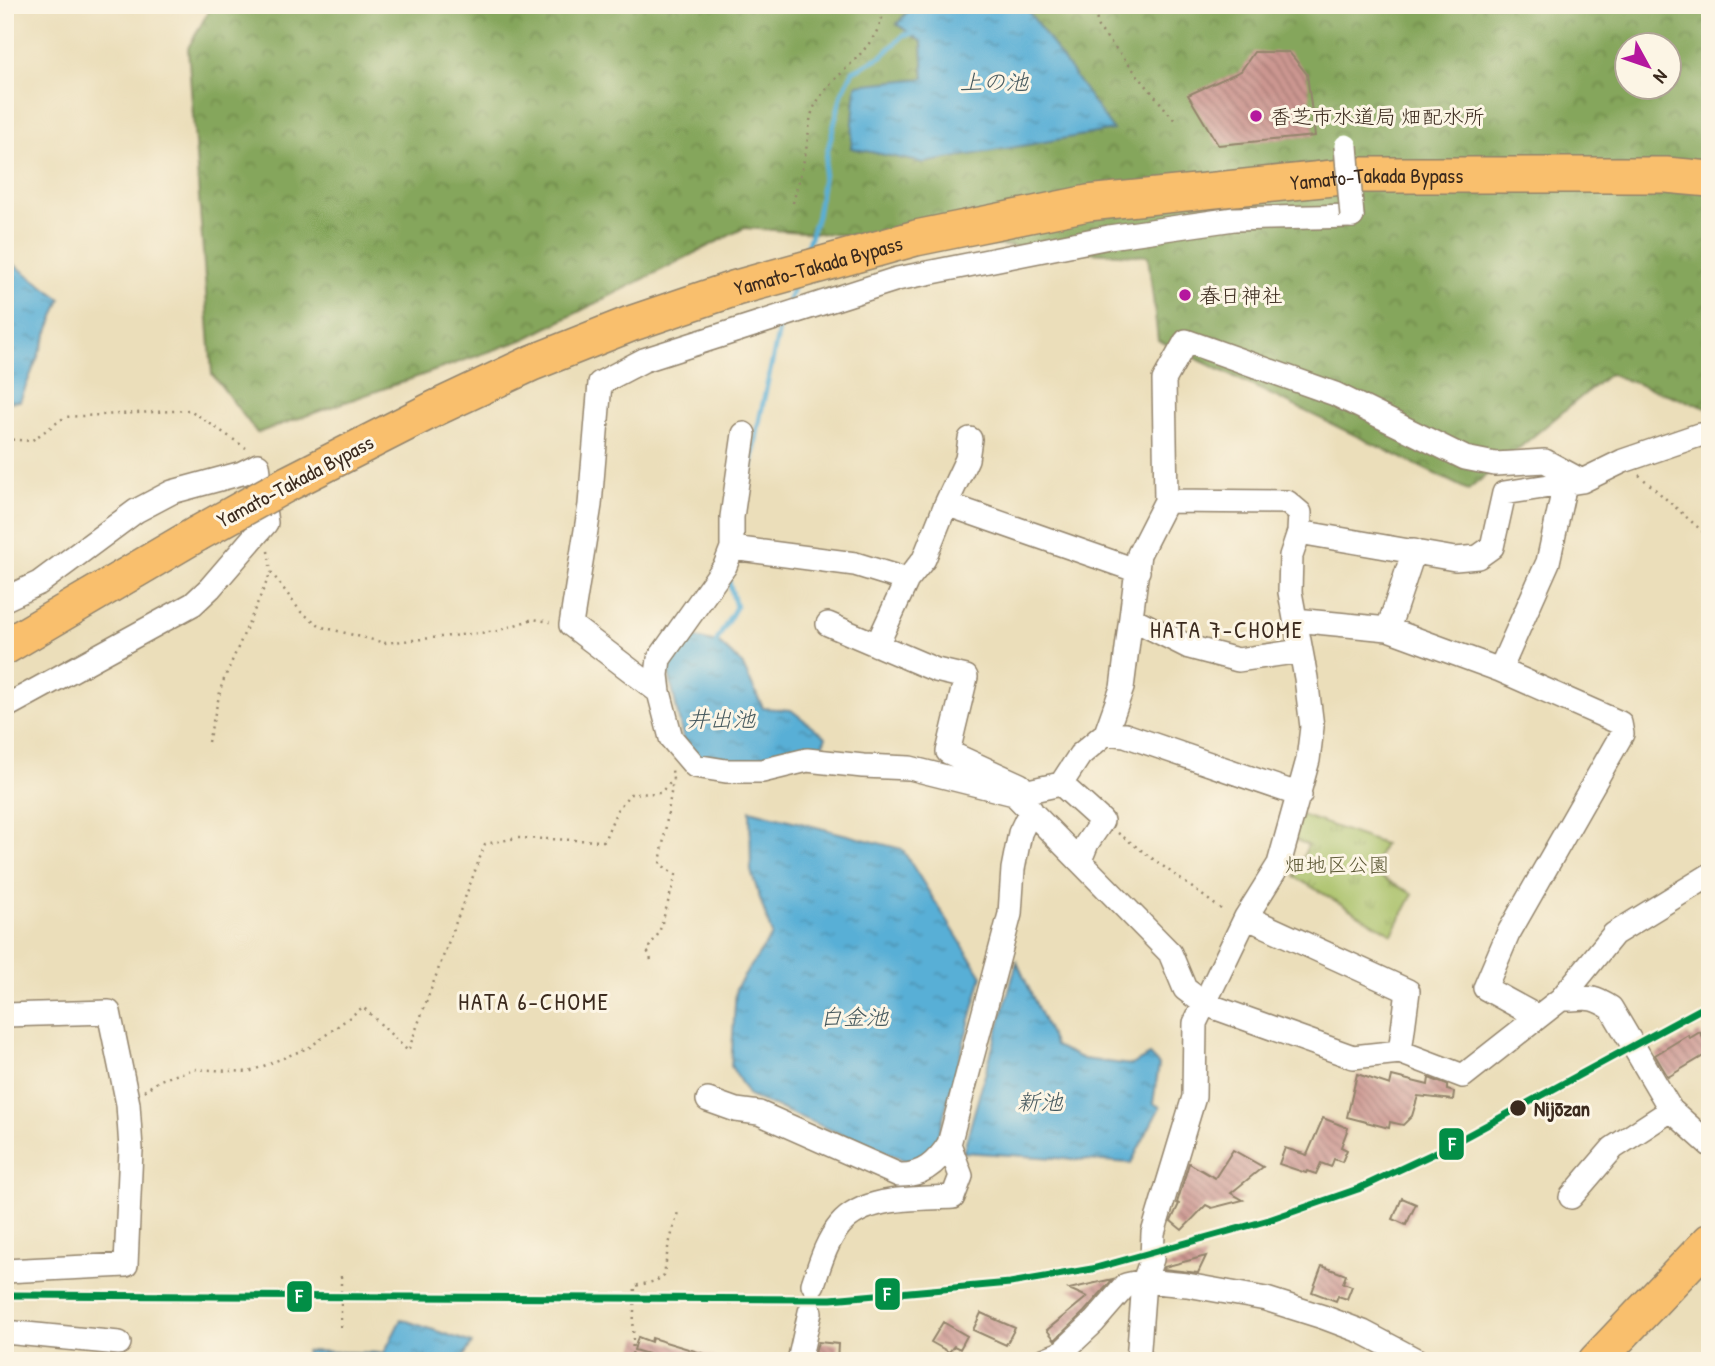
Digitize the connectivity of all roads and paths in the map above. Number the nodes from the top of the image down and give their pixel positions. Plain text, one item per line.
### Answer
1 (884, 5) edge
2 (1094, 5) edge
3 (1177, 123) dead end
4 (1346, 146) dead end
5 (1710, 180) edge
6 (793, 203) dead end
7 (1233, 203) junction
8 (630, 324) junction
9 (644, 360) junction
10 (744, 434) dead end
11 (1710, 435) edge
12 (5, 439) edge
13 (970, 439) dead end
14 (1623, 461) junction
15 (258, 465) junction
16 (1573, 482) junction
17 (1166, 501) junction
18 (946, 504) junction
19 (1299, 532) junction
20 (1710, 538) edge
21 (732, 548) junction
22 (1413, 551) junction
23 (1138, 572) junction
24 (907, 580) junction
25 (5, 599) edge
26 (1131, 618) junction
27 (1295, 621) junction
28 (828, 624) dead end
29 (570, 625) junction
30 (1388, 629) junction
31 (7, 643) edge
32 (877, 645) junction
33 (1301, 651) junction
34 (1500, 670) junction
35 (659, 691) junction
36 (5, 707) edge
37 (1106, 733) junction
38 (671, 738) junction
39 (208, 741) dead end
40 (673, 780) junction
41 (1061, 784) junction
42 (1300, 794) junction
43 (1026, 798) junction
44 (1102, 821) junction
45 (1080, 860) junction
46 (1710, 875) edge
47 (1244, 920) junction
48 (651, 960) dead end
49 (1561, 999) junction
50 (1205, 1004) junction
51 (5, 1015) edge
52 (1538, 1017) junction
53 (1400, 1052) junction
54 (708, 1100) dead end
55 (128, 1104) junction
56 (1671, 1110) junction
57 (949, 1144) junction
58 (1710, 1145) edge
59 (1571, 1197) dead end
60 (678, 1212) dead end
61 (1710, 1241) edge
62 (5, 1271) edge
63 (341, 1272) dead end
64 (1144, 1281) junction
65 (813, 1284) dead end
66 (810, 1312) dead end
67 (341, 1327) dead end
68 (5, 1332) edge
69 (119, 1343) dead end
70 (632, 1361) edge
71 (799, 1361) edge
72 (1041, 1361) edge
73 (1138, 1361) edge
74 (1418, 1361) edge
75 (1597, 1361) edge

1 - 6 path
2 - 3 path
4 - 7 street, bridge
5 - 7 highway, Yamato-Takada Bypass
7 - 8 highway, Yamato-Takada Bypass
7 - 9 street
8 - 9 street
8 - 31 highway, Yamato-Takada Bypass, bridge
9 - 29 street
10 - 21 street
11 - 14 street
12 - 15 path
13 - 18 street
14 - 16 street
14 - 20 path
15 - 25 street
15 - 36 street
16 - 17 street
16 - 22 street
16 - 34 street
17 - 19 street
17 - 23 street
18 - 23 street
18 - 24 street
19 - 22 street
19 - 27 street
21 - 24 street
21 - 35 street
22 - 30 street
23 - 26 street
24 - 32 street
26 - 33 street
26 - 37 street
27 - 30 street
27 - 33 street
28 - 32 street
29 - 35 street
29 - 39 path
30 - 34 street
32 - 43 street
33 - 42 street
34 - 52 street
35 - 38 street
37 - 41 street
37 - 42 street
38 - 40 path
38 - 43 street
40 - 48 path
40 - 55 path
41 - 43 street
41 - 44 street
42 - 47 street
43 - 45 street
43 - 57 street
44 - 45 street
44 - 47 path
45 - 50 street
46 - 49 street
47 - 50 street
47 - 53 street
49 - 52 street
49 - 56 street
50 - 53 street
50 - 64 street
51 - 55 street
52 - 53 street
54 - 57 street
55 - 62 street
56 - 58 street
56 - 59 street
57 - 65 street
60 - 70 path
61 - 75 highway
63 - 67 path
64 - 72 street
64 - 73 street
64 - 74 street
66 - 71 street
68 - 69 street

